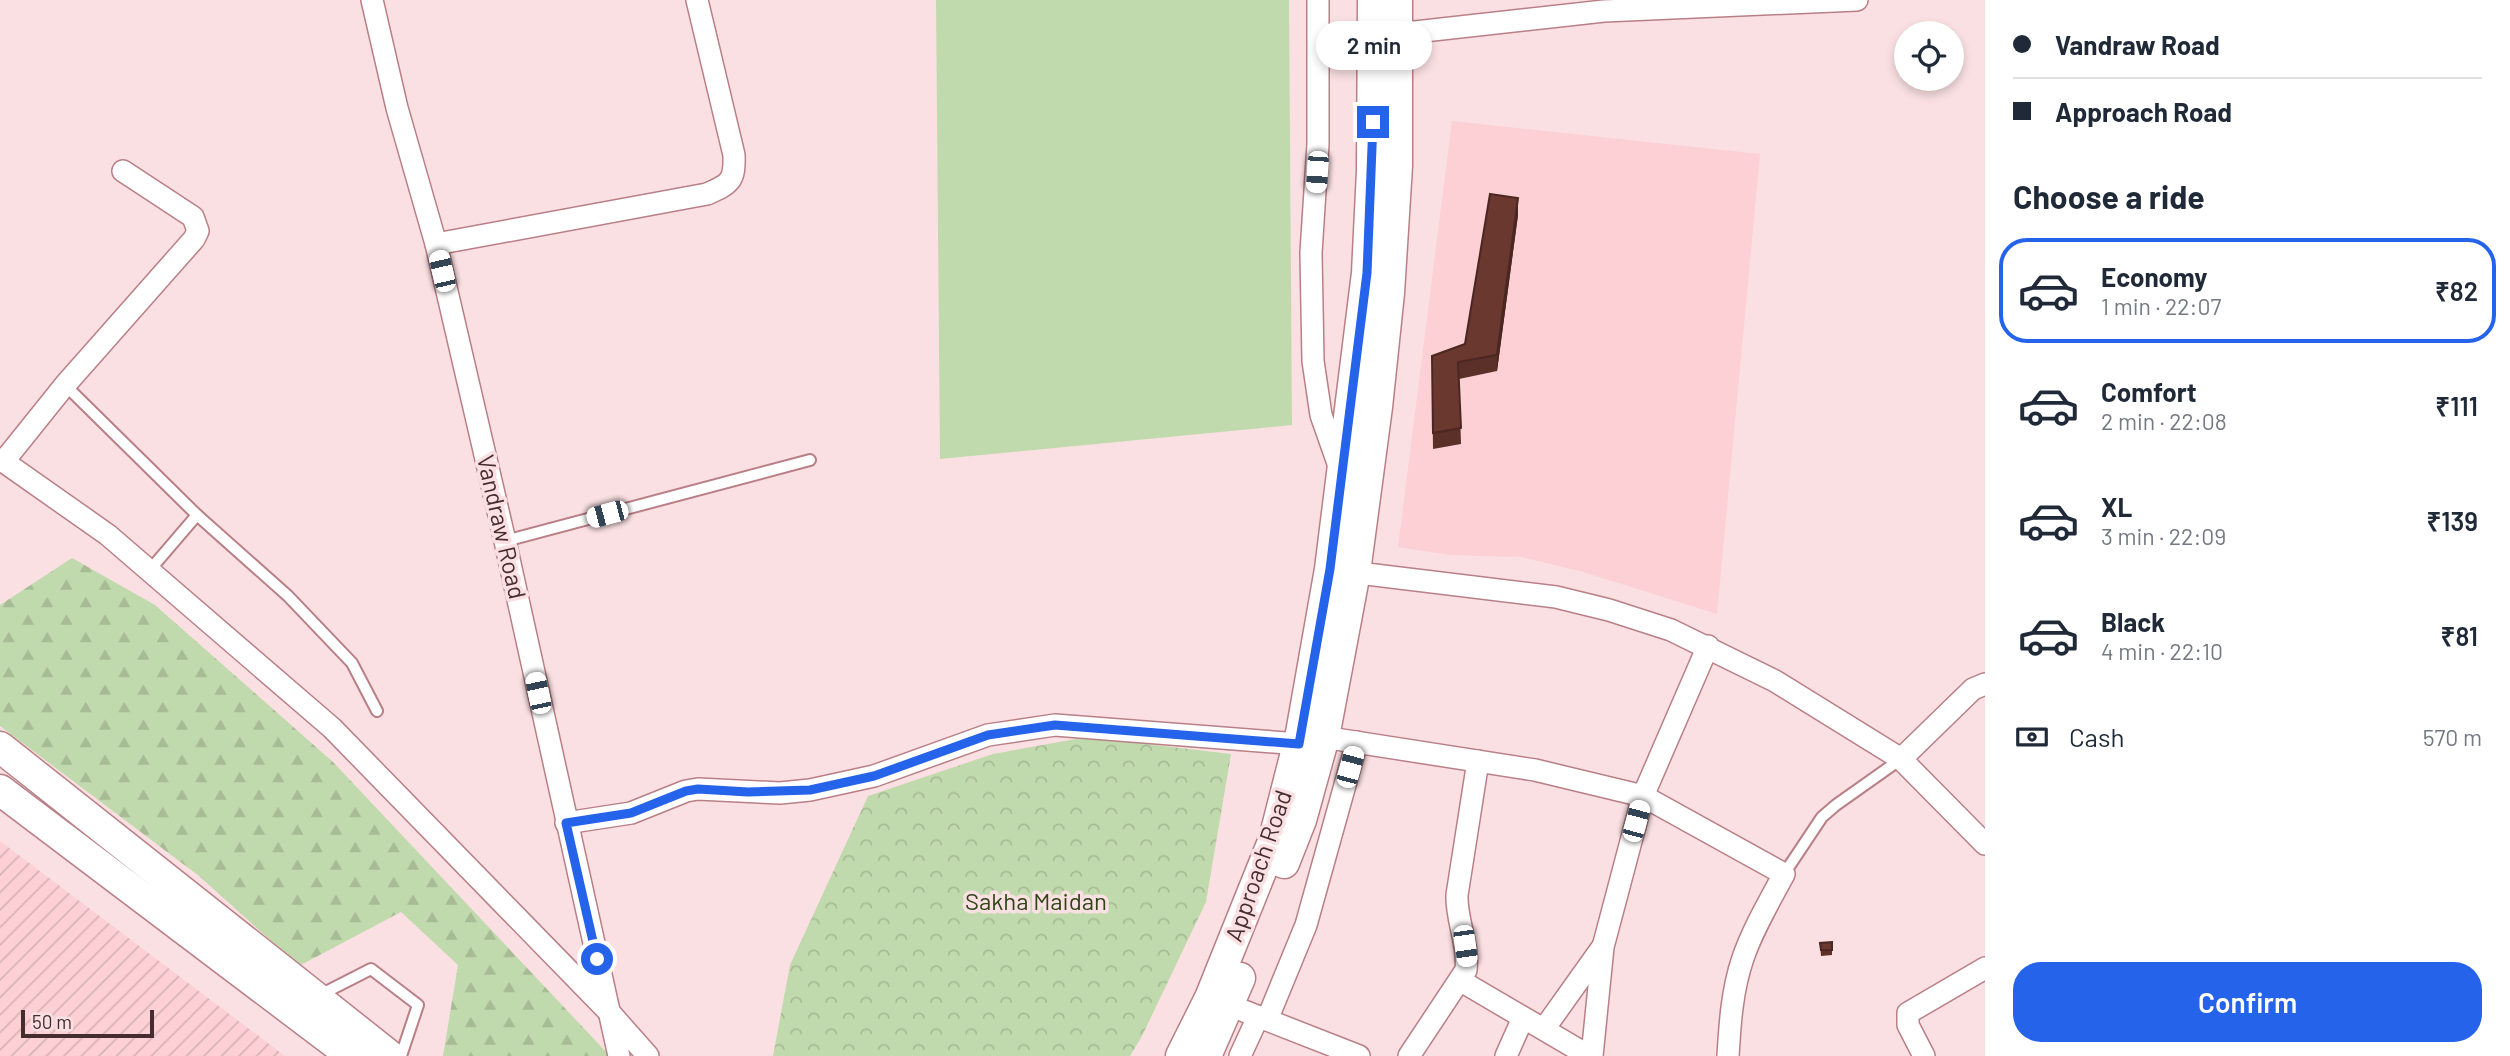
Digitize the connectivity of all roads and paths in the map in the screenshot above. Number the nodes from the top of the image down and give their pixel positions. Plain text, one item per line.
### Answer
1 (372, 0) edge
2 (696, 0) edge
3 (1318, 0) edge
4 (1373, 0) edge
5 (1397, 0) edge
6 (1857, 0) edge
7 (1728, 2) edge
8 (1603, 5) edge
9 (1397, 34) junction
10 (123, 171) dead end
11 (436, 244) junction
12 (65, 385) junction
13 (2, 460) edge
14 (810, 460) dead end
15 (1342, 474) junction
16 (197, 515) junction
17 (505, 541) junction
18 (149, 570) junction
19 (1342, 571) junction
20 (1708, 646) junction
21 (1985, 684) edge
22 (377, 711) dead end
23 (1308, 738) junction
24 (1357, 742) junction
25 (0, 747) edge
26 (1901, 759) junction
27 (1478, 761) junction
28 (0, 790) edge
29 (1643, 796) junction
30 (566, 823) junction
31 (1985, 844) edge
32 (1784, 874) junction
33 (1603, 947) junction
34 (1985, 968) edge
35 (1461, 981) junction
36 (1220, 1002) junction
37 (305, 1004) junction
38 (610, 1013) junction
39 (1523, 1018) junction
40 (1262, 1019) junction
41 (1544, 1030) junction
42 (352, 1056) edge
43 (390, 1056) edge
44 (401, 1056) edge
45 (620, 1056) edge
46 (648, 1056) edge
47 (1181, 1056) edge
48 (1206, 1056) edge
49 (1240, 1056) edge
50 (1359, 1056) edge
51 (1409, 1056) edge
52 (1506, 1056) edge
53 (1590, 1056) edge
54 (1728, 1056) edge
55 (1923, 1056) edge

1 - 11 street, Vandraw Road
2 - 11 street
3 - 15 street
4 - 15 street, Approach Road
5 - 9 street, Approach Road
6 - 7 street
7 - 8 street
8 - 9 street
9 - 19 street, Approach Road
10 - 12 street
11 - 17 street, Vandraw Road
12 - 13 street
12 - 16 lane
13 - 18 street
14 - 17 lane
15 - 19 street, Approach Road
16 - 18 lane
16 - 22 lane
17 - 30 street, Vandraw Road
18 - 38 street
19 - 20 street
19 - 23 street, Approach Road
20 - 26 street
20 - 29 street
21 - 26 street
23 - 24 street
23 - 30 street
23 - 36 street, Approach Road
24 - 27 street
24 - 40 street
25 - 37 street
26 - 31 street
26 - 32 lane
27 - 29 street
27 - 35 street
28 - 37 street
29 - 32 street
29 - 33 street
30 - 38 street, Vandraw Road
32 - 54 street
33 - 41 street
33 - 53 street
34 - 55 street
35 - 39 street
35 - 51 street
36 - 40 street
36 - 47 street, Approach Road
36 - 48 street, Approach Road
37 - 42 street
37 - 43 street
37 - 44 lane
38 - 45 street, Vandraw Road
38 - 46 street
39 - 41 street
39 - 52 street
40 - 49 street
40 - 50 street
41 - 53 street

